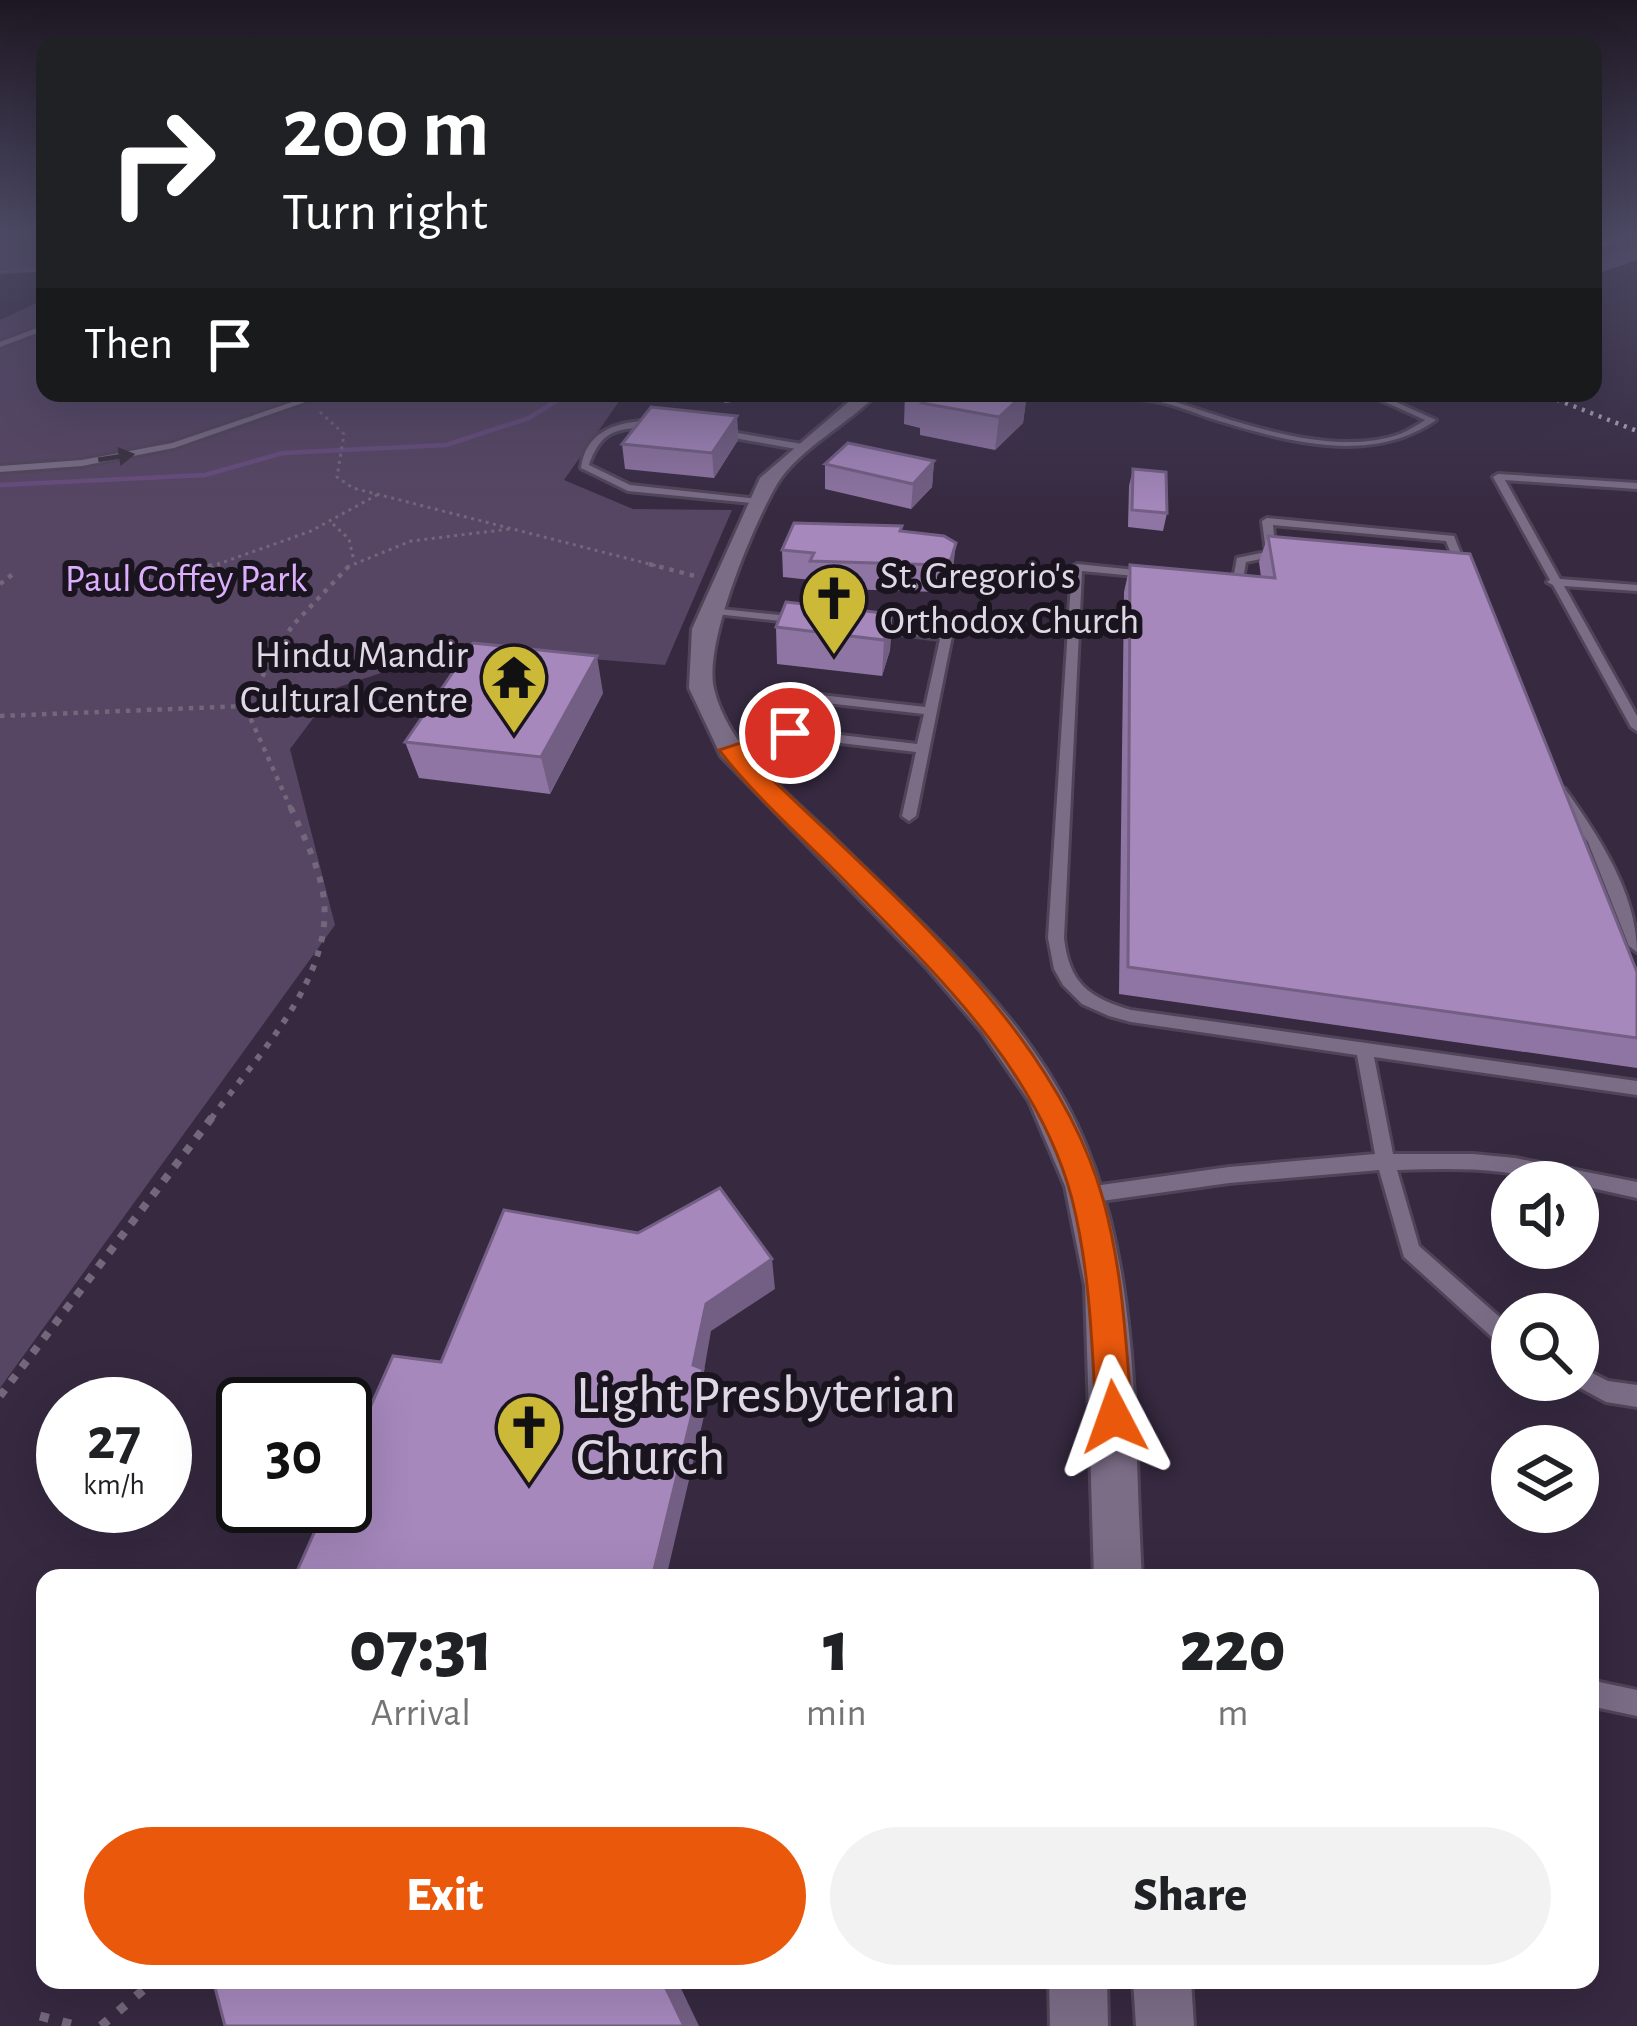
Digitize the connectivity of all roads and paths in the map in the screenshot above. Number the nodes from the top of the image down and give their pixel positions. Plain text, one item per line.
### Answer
1 (36, 331) edge
2 (0, 345) edge
3 (300, 402) edge
4 (321, 402) edge
5 (858, 402) edge
6 (1169, 402) edge
7 (1390, 402) edge
8 (669, 425) edge
9 (709, 431) edge
10 (802, 447) junction
11 (0, 469) edge
12 (1637, 486) edge
13 (377, 495) junction
14 (758, 502) junction
15 (333, 524) junction
16 (510, 529) junction
17 (354, 561) junction
18 (13, 574) dead end
19 (1169, 576) edge
20 (1466, 580) edge
21 (1215, 581) edge
22 (1553, 582) junction
23 (0, 584) edge
24 (94, 587) dead end
25 (1637, 588) edge
26 (716, 597) junction
27 (805, 621) edge
28 (852, 626) edge
29 (245, 706) junction
30 (930, 711) junction
31 (0, 716) edge
32 (1637, 727) edge
33 (790, 733) junction
34 (923, 748) junction
35 (730, 750) junction
36 (1552, 781) edge
37 (909, 816) dead end
38 (1637, 946) edge
39 (1364, 1049) junction
40 (1637, 1088) edge
41 (1386, 1165) junction
42 (1637, 1190) edge
43 (1087, 1196) junction
44 (1491, 1323) edge
45 (1599, 1387) edge
46 (0, 1396) edge
47 (1637, 1396) edge
48 (1118, 1569) edge
49 (1599, 1695) edge
50 (1637, 1703) edge
51 (144, 1989) edge
52 (1078, 1989) edge
53 (1163, 1989) edge
54 (40, 2016) dead end
55 (78, 2026) edge
56 (101, 2026) edge
57 (1079, 2026) edge
58 (1165, 2026) edge

1 - 2 lane
11 -> 3 lane
4 - 13 path
5 - 10 street
6 - 7 lane
8 - 14 lane
9 - 10 lane
10 - 14 street
12 - 22 lane
13 - 15 path
13 - 16 path
14 - 26 street
15 - 17 path
15 - 24 path
16 - 17 path
16 - 26 path
17 - 29 path
18 - 23 path
19 - 39 lane
20 - 21 lane
22 - 25 lane
22 - 32 lane
26 - 27 lane
26 - 35 street
28 - 30 lane
29 - 31 path
29 - 46 path
30 - 33 lane
30 - 34 lane
33 - 34 lane
33 - 35 lane
34 - 37 lane
35 - 43 street
36 - 38 lane
39 - 40 lane
39 - 41 lane
41 - 42 lane
41 - 43 lane
41 - 44 lane
43 - 48 street
45 - 47 lane
49 - 50 lane
51 - 56 path
52 - 57 street
53 - 58 street
54 - 55 path

